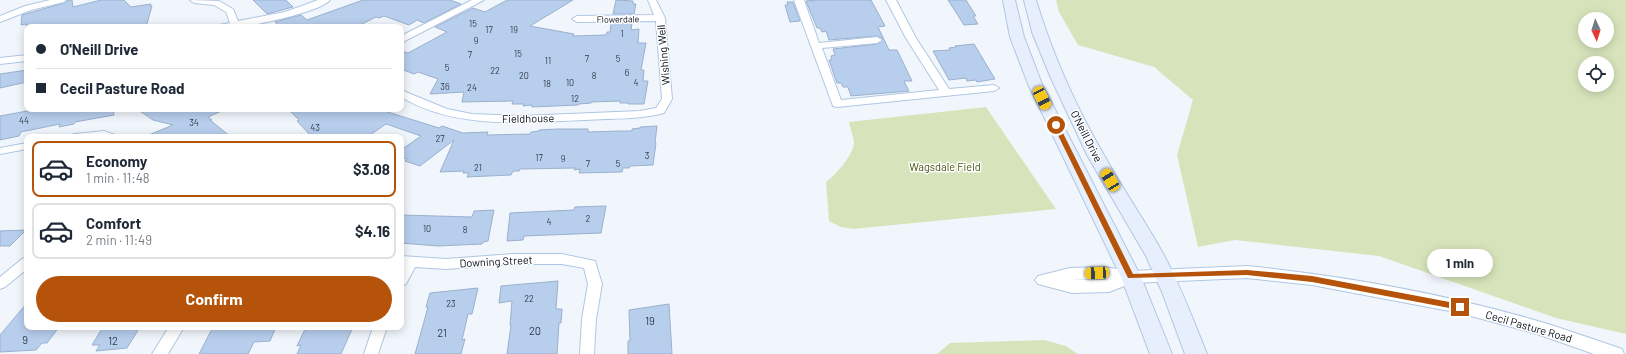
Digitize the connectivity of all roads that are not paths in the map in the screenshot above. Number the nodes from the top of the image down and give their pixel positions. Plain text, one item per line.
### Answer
1 (61, 0) edge
2 (194, 0) edge
3 (326, 0) edge
4 (479, 0) edge
5 (652, 0) edge
6 (799, 0) edge
7 (892, 0) edge
8 (1009, 0) edge
9 (1030, 0) edge
10 (660, 18) junction
11 (0, 19) edge
12 (577, 19) dead end
13 (235, 24) edge
14 (239, 24) edge
15 (404, 38) edge
16 (877, 40) dead end
17 (815, 46) junction
18 (24, 58) edge
19 (0, 61) edge
20 (994, 88) dead end
21 (946, 93) junction
22 (404, 95) edge
23 (660, 111) joint
24 (90, 134) edge
25 (104, 134) edge
26 (24, 147) edge
27 (0, 151) edge
28 (406, 261) edge
29 (24, 264) edge
30 (1163, 275) junction
31 (1131, 277) junction
32 (0, 284) edge
33 (175, 330) edge
34 (379, 330) edge
35 (160, 354) edge
36 (372, 354) edge
37 (587, 354) edge
38 (1161, 354) edge
39 (1196, 354) edge
40 (1615, 354) edge

1 - 11 street
2 - 13 street
3 - 14 street
4 - 15 street
5 - 10 street, Wishing Well
6 - 17 street
7 - 21 street
8 - 31 main road, O'Neill Drive
9 - 30 main road, O'Neill Drive
10 - 12 street, Flowerdale
10 - 23 street, Wishing Well
16 - 17 street
17 - 21 street
18 - 19 street
20 - 21 street
22 - 23 street, Fieldhouse
24 - 25 street
26 - 27 street
28 - 37 street, Downing Street
29 - 32 street
30 - 31 street, Cecil Pasture Road
30 - 39 main road, O'Neill Drive
30 - 40 street, Cecil Pasture Road
31 - 38 main road, O'Neill Drive
33 - 35 street
34 - 36 street

